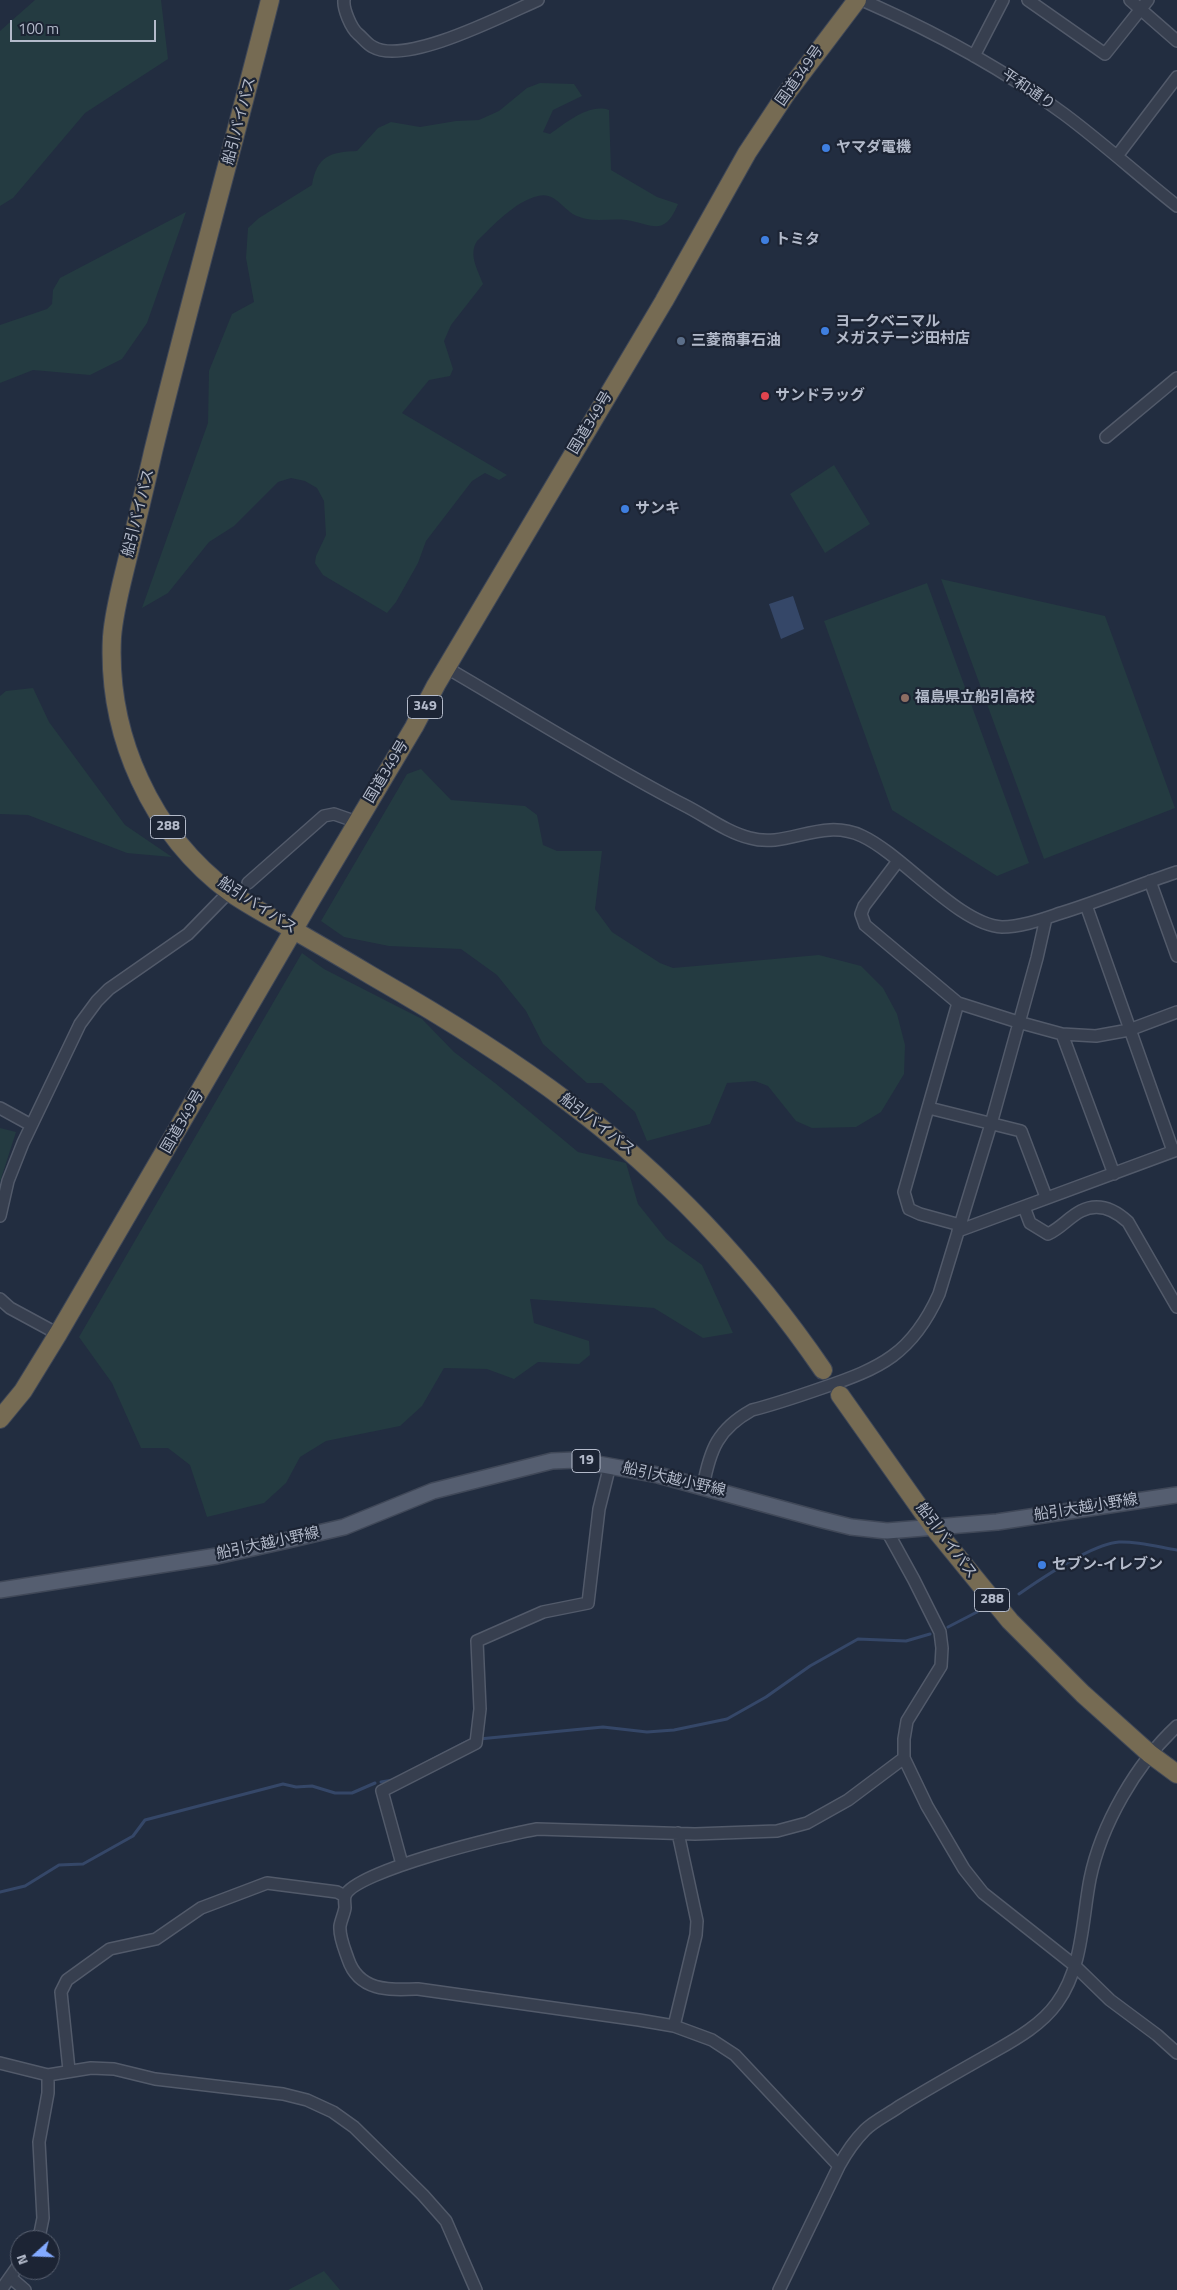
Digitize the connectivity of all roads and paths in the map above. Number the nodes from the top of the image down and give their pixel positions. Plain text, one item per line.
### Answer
1 (270, 0) edge
2 (344, 0) edge
3 (538, 0) edge
4 (856, 0) edge
5 (862, 0) edge
6 (1003, 0) edge
7 (1028, 0) edge
8 (1130, 0) edge
9 (1144, 4) edge
10 (1177, 42) edge
11 (974, 56) junction
12 (1177, 77) edge
13 (1116, 156) junction
14 (1177, 206) edge
15 (1177, 378) edge
16 (1106, 437) dead end
17 (447, 668) junction
18 (358, 822) junction
19 (898, 861) junction
20 (1177, 872) edge
21 (1150, 882) junction
22 (248, 883) dead end
23 (229, 892) junction
24 (1086, 905) junction
25 (1046, 918) junction
26 (294, 930) junction
27 (1177, 956) edge
28 (958, 1003) junction
29 (1177, 1012) edge
30 (1018, 1022) junction
31 (1129, 1030) junction
32 (1062, 1034) junction
33 (0, 1108) edge
34 (929, 1108) junction
35 (991, 1124) junction
36 (31, 1125) junction
37 (1175, 1150) edge
38 (1114, 1174) junction
39 (1046, 1197) junction
40 (1024, 1207) junction
41 (0, 1216) edge
42 (959, 1228) junction
43 (0, 1300) edge
44 (1177, 1307) edge
45 (58, 1334) junction
46 (823, 1370) dead end
47 (840, 1395) dead end
48 (0, 1420) edge
49 (610, 1466) junction
50 (703, 1487) junction
51 (1177, 1495) edge
52 (934, 1528) junction
53 (887, 1531) junction
54 (0, 1590) edge
55 (1177, 1726) edge
56 (1150, 1754) junction
57 (904, 1758) junction
58 (1177, 1774) edge
59 (678, 1833) junction
60 (402, 1864) junction
61 (345, 1896) junction
62 (1074, 1964) junction
63 (674, 2026) junction
64 (1177, 2053) edge
65 (0, 2063) edge
66 (68, 2070) junction
67 (48, 2074) junction
68 (839, 2166) junction
69 (40, 2230) edge
70 (10, 2277) edge
71 (14, 2280) edge
72 (1, 2290) edge
73 (26, 2290) edge
74 (476, 2290) edge
75 (779, 2290) edge

1 - 23 highway, 船引バイパス / 288
2 - 3 street
4 - 17 highway, 国道349号 / 349
5 - 11 street, 平和通り
6 - 11 street
7 - 9 street
8 - 9 street
9 - 10 street
11 - 13 street, 平和通り
12 - 13 street
13 - 14 street, 平和通り
15 - 16 street
17 - 18 highway, 国道349号 / 349
17 - 19 street
18 - 22 street
18 - 26 highway, 国道349号 / 349
19 - 25 street
19 - 28 street
20 - 21 street
21 - 24 street
21 - 27 street
23 - 26 highway, 船引バイパス / 288
23 - 36 street
24 - 25 street
24 - 31 street
25 - 30 street
26 - 45 highway, 国道349号 / 349
26 - 46 highway, 船引バイパス / 288
28 - 30 street
28 - 34 street
29 - 31 street
30 - 32 street
30 - 35 street
31 - 32 street
31 - 37 street
32 - 38 street
33 - 36 street
34 - 35 street
34 - 42 street
35 - 39 street
35 - 42 street
36 - 41 street
37 - 38 street
38 - 39 street
39 - 40 street
40 - 42 street
40 - 44 street
42 - 50 street
43 - 45 street
45 - 48 highway, 国道349号 / 349
47 - 52 highway, 船引バイパス / 288
49 - 50 main road, 船引大越小野線 / 19
49 - 54 main road, 船引大越小野線 / 19
49 - 60 street
50 - 53 main road, 船引大越小野線 / 19
51 - 52 main road, 船引大越小野線 / 19
52 - 53 main road, 船引大越小野線 / 19
52 - 56 highway, 船引バイパス / 288
53 - 57 street
55 - 56 street
56 - 58 highway, 船引バイパス / 288
56 - 62 street
57 - 59 street
57 - 62 street
59 - 60 street
59 - 63 street
60 - 61 street
61 - 63 street
61 - 66 street
62 - 64 street
62 - 68 street
63 - 68 street
65 - 67 street
66 - 67 street
66 - 74 street
67 - 69 street
68 - 75 street
70 - 72 street
71 - 73 street

